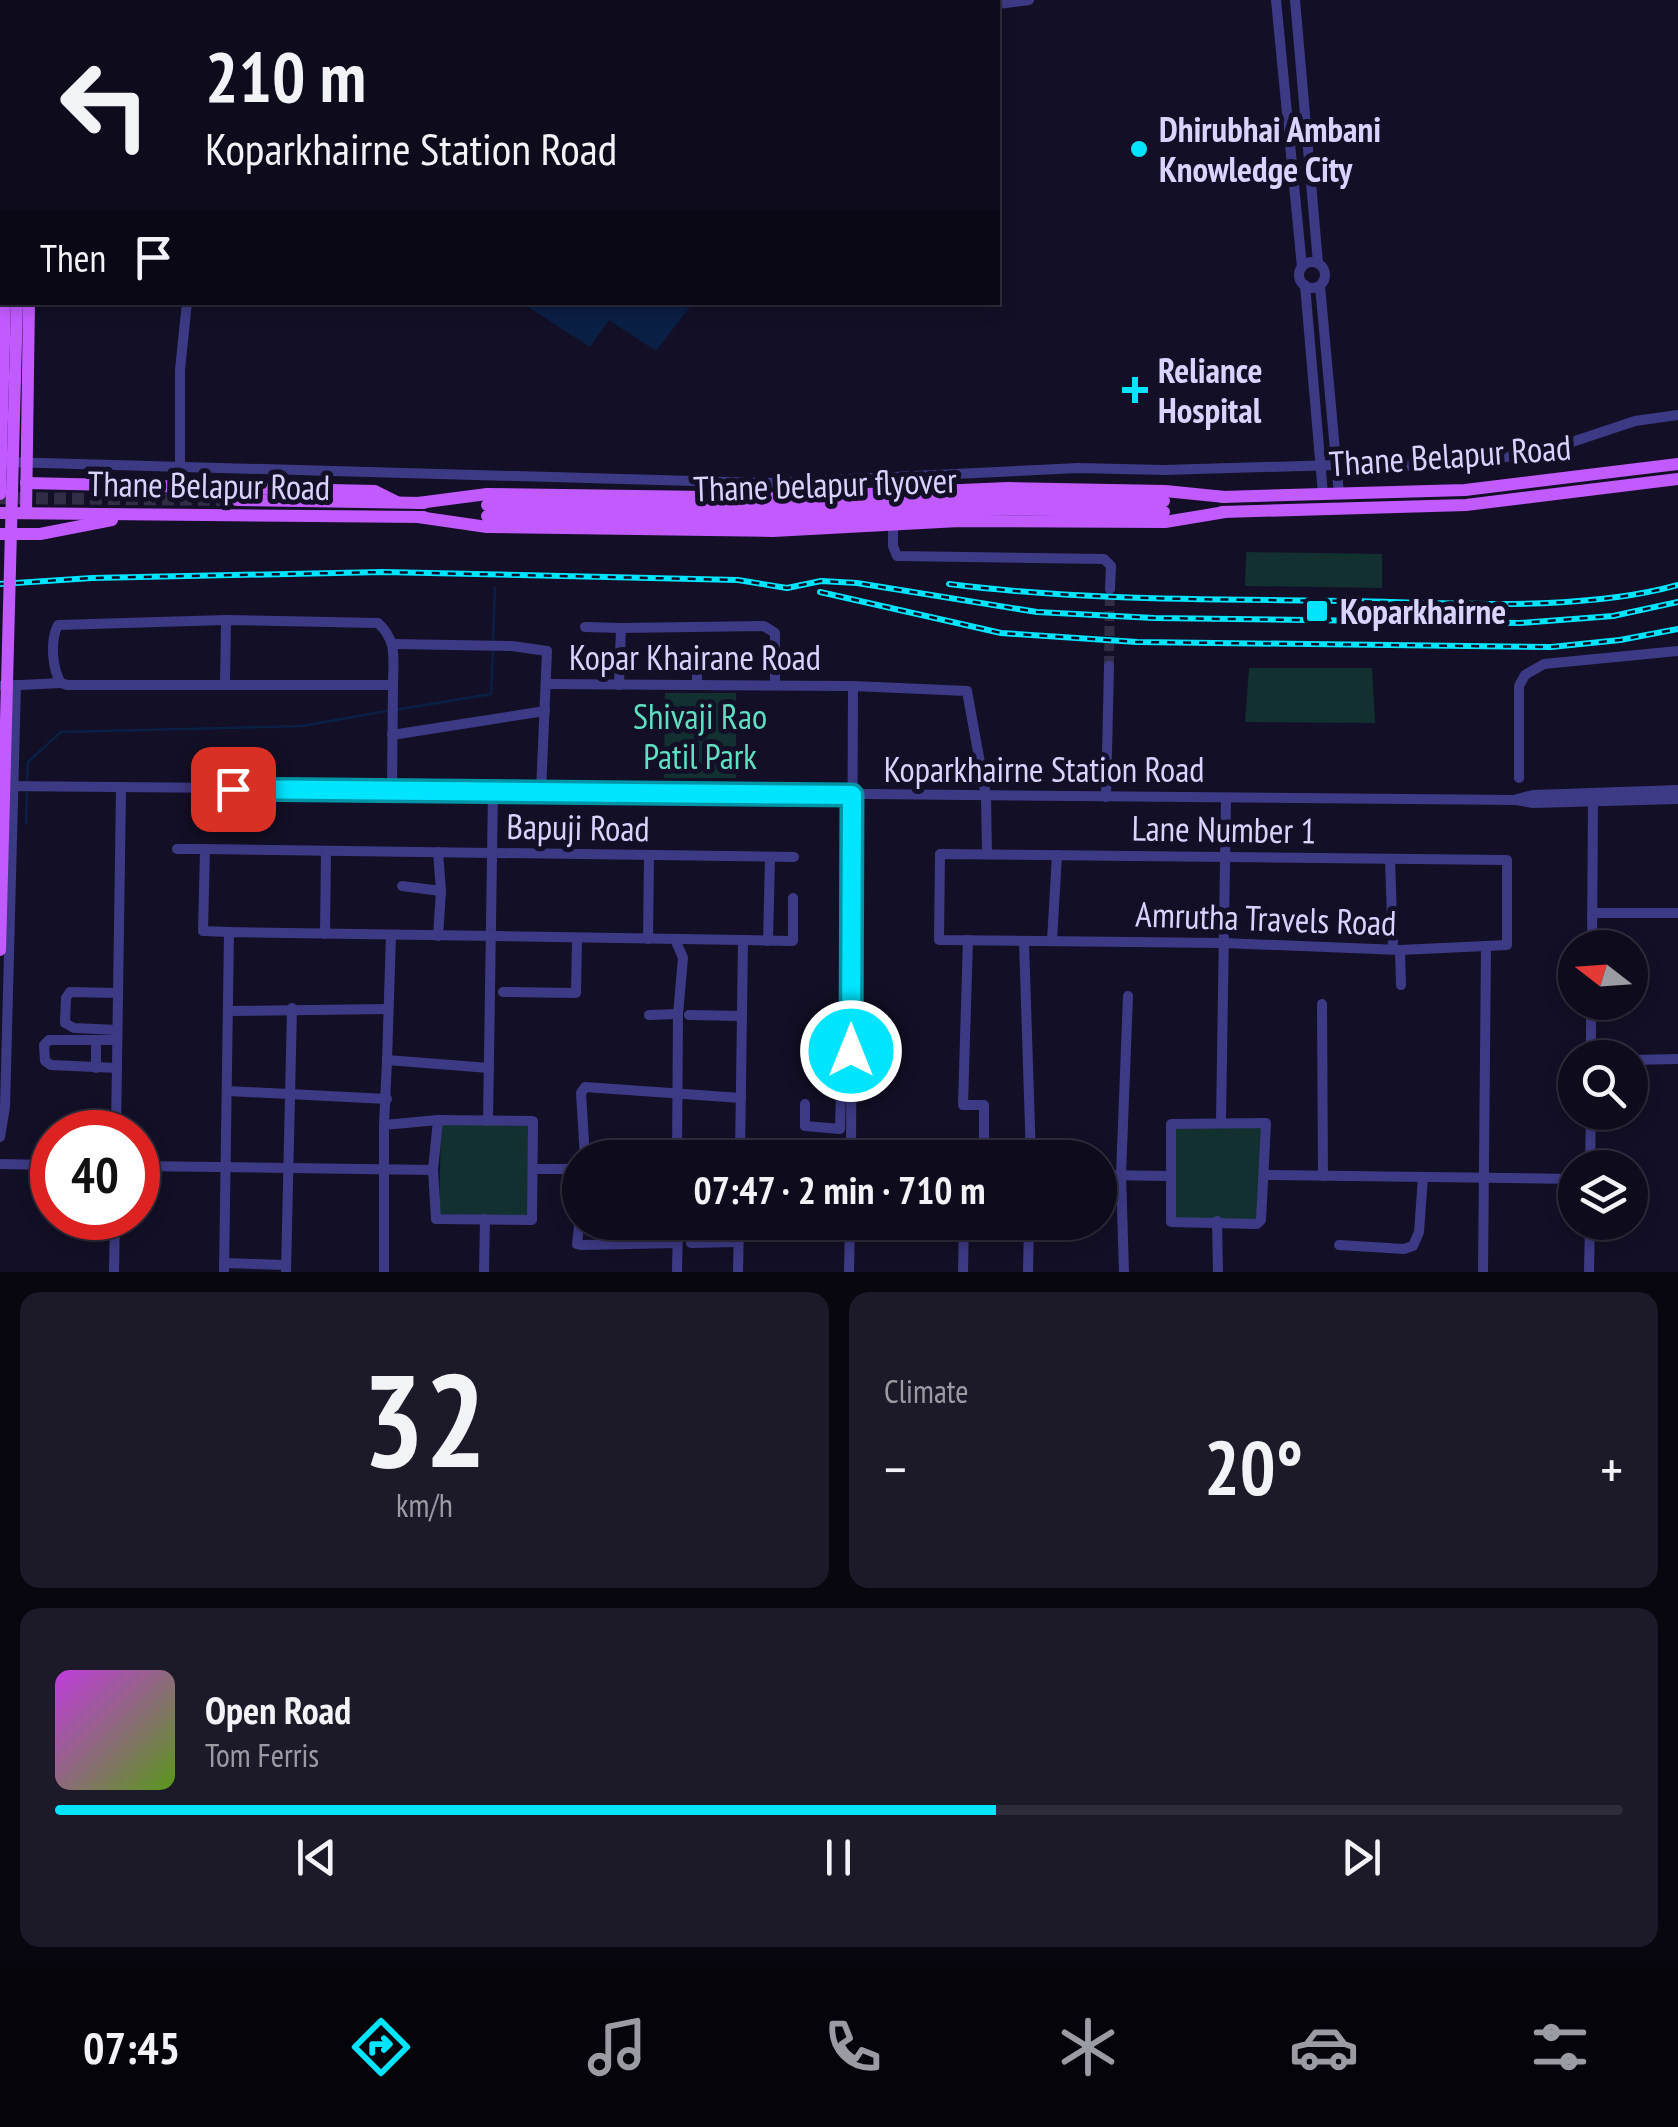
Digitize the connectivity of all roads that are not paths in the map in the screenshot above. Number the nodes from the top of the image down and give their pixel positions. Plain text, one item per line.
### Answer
1 (1028, 0) edge
2 (1276, 0) edge
3 (1295, 0) edge
4 (1000, 4) edge
5 (1318, 263) junction
6 (1302, 266) junction
7 (1305, 285) junction
8 (1320, 286) junction
9 (5, 305) edge
10 (17, 305) edge
11 (29, 305) edge
12 (187, 305) edge
13 (1678, 415) edge
14 (0, 462) edge
15 (26, 463) junction
16 (1336, 464) junction
17 (1678, 464) edge
18 (1320, 465) junction
19 (180, 468) junction
20 (890, 476) junction
21 (874, 477) junction
22 (1678, 479) edge
23 (26, 483) junction
24 (180, 484) junction
25 (891, 493) junction
26 (0, 494) edge
27 (875, 494) junction
28 (1323, 494) junction
29 (1339, 494) junction
30 (238, 500) tunnel mouth
31 (397, 502) junction
32 (1226, 504) junction
33 (418, 510) junction
34 (0, 513) edge
35 (26, 513) junction
36 (139, 514) junction
37 (878, 526) junction
38 (894, 526) junction
39 (0, 534) edge
40 (1110, 589) tunnel mouth
41 (226, 620) junction
42 (585, 627) dead end
43 (621, 628) junction
44 (394, 644) junction
45 (1678, 651) edge
46 (696, 653) dead end
47 (1109, 666) tunnel mouth
48 (61, 684) junction
49 (547, 684) junction
50 (16, 685) junction
51 (225, 685) junction
52 (620, 685) junction
53 (697, 685) junction
54 (775, 685) junction
55 (0, 686) edge
56 (853, 686) junction
57 (393, 690) junction
58 (545, 711) junction
59 (392, 728) junction
60 (1519, 778) dead end
61 (0, 786) edge
62 (21, 786) junction
63 (121, 789) junction
64 (392, 790) junction
65 (1678, 790) edge
66 (493, 792) junction
67 (541, 792) junction
68 (852, 795) junction
69 (986, 796) junction
70 (1106, 797) junction
71 (1593, 797) junction
72 (1226, 798) junction
73 (1678, 799) edge
74 (177, 849) dead end
75 (205, 849) junction
76 (326, 851) junction
77 (438, 852) junction
78 (492, 853) junction
79 (987, 854) junction
80 (650, 855) junction
81 (1057, 855) junction
82 (770, 857) junction
83 (794, 857) dead end
84 (1225, 857) junction
85 (1390, 859) junction
86 (402, 886) dead end
87 (441, 891) junction
88 (794, 898) dead end
89 (1592, 912) junction
90 (1678, 913) edge
91 (1592, 930) edge
92 (229, 932) junction
93 (325, 934) junction
94 (391, 935) junction
95 (438, 936) junction
96 (491, 937) junction
97 (578, 939) junction
98 (648, 939) junction
99 (674, 939) junction
100 (744, 940) junction
101 (768, 940) junction
102 (939, 940) joint
103 (968, 940) junction
104 (1052, 941) junction
105 (1024, 942) junction
106 (1224, 943) junction
107 (1486, 947) junction
108 (1397, 949) junction
109 (0, 950) edge
110 (1401, 985) dead end
111 (503, 992) dead end
112 (118, 993) junction
113 (1128, 996) dead end
114 (1322, 1004) dead end
115 (292, 1008) junction
116 (388, 1009) junction
117 (228, 1011) junction
118 (684, 1014) junction
119 (650, 1015) dead end
120 (742, 1016) junction
121 (117, 1035) junction
122 (96, 1040) junction
123 (387, 1060) junction
124 (1648, 1060) edge
125 (1678, 1060) edge
126 (96, 1068) junction
127 (117, 1068) junction
128 (489, 1068) junction
129 (227, 1091) junction
130 (676, 1092) junction
131 (289, 1095) junction
132 (741, 1098) junction
133 (387, 1099) junction
134 (805, 1104) dead end
135 (116, 1110) edge
136 (438, 1120) junction
137 (488, 1121) junction
138 (1221, 1122) junction
139 (384, 1125) junction
140 (848, 1129) junction
141 (0, 1137) edge
142 (583, 1140) edge
143 (677, 1140) edge
144 (740, 1140) edge
145 (849, 1140) edge
146 (984, 1140) edge
147 (1030, 1140) edge
148 (0, 1164) edge
149 (30, 1165) edge
150 (160, 1166) edge
151 (226, 1167) junction
152 (288, 1168) junction
153 (532, 1168) junction
154 (382, 1169) junction
155 (562, 1169) edge
156 (433, 1170) junction
157 (1117, 1175) edge
158 (1122, 1175) junction
159 (1265, 1175) junction
160 (1170, 1176) junction
161 (1323, 1176) junction
162 (1423, 1177) junction
163 (1484, 1178) junction
164 (1558, 1178) edge
165 (485, 1219) junction
166 (1217, 1221) junction
167 (114, 1240) edge
168 (577, 1240) edge
169 (677, 1240) edge
170 (850, 1240) edge
171 (964, 1240) edge
172 (1029, 1240) edge
173 (1590, 1240) edge
174 (738, 1242) joint
175 (677, 1243) junction
176 (691, 1243) dead end
177 (1339, 1245) dead end
178 (224, 1267) edge
179 (286, 1268) edge
180 (114, 1272) edge
181 (384, 1272) edge
182 (484, 1272) edge
183 (677, 1272) edge
184 (738, 1272) edge
185 (849, 1272) edge
186 (963, 1272) edge
187 (1028, 1272) edge
188 (1124, 1272) edge
189 (1218, 1272) edge
190 (1483, 1272) edge
191 (1589, 1272) edge

1 - 4 street
2 - 6 street
3 - 5 street
5 - 6 street
5 - 8 street
6 - 7 street
7 - 8 street
7 - 18 street
8 - 16 street
9 - 26 main road, bridge
10 - 109 main road, bridge
11 - 15 main road
12 - 19 street
13 - 16 street
14 - 15 street
15 - 19 street
15 - 23 main road
16 - 18 street
16 - 29 street
17 - 29 main road, Thane Belapur Road
18 - 20 street
18 - 28 street
19 - 21 street
19 - 24 street
20 - 21 street
20 - 25 street
21 - 27 main road
22 - 32 main road, Thane Belapur Road
23 - 24 main road, Thane Belapur Road
23 - 35 main road
24 - 31 main road, Thane Belapur Road
25 - 27 main road
25 - 32 main road
25 - 38 street
27 - 33 main road
27 - 37 main road
28 - 29 main road, Thane Belapur Road
28 - 32 main road, Thane Belapur Road
30 - 31 main road
31 - 33 main road, Thane Belapur Road
32 - 33 main road, Thane belapur flyover, bridge
32 - 38 main road
33 - 36 main road, Thane Belapur Road
33 - 37 main road
34 - 35 main road, Thane Belapur Road
35 - 36 main road, Thane Belapur Road
36 - 39 main road
37 - 38 main road
38 - 40 street
41 - 44 street
41 - 48 street
41 - 51 street
42 - 43 street
43 - 52 street
43 - 54 street
44 - 49 street
44 - 57 street
45 - 60 street
46 - 53 street
47 - 70 street
48 - 50 street
48 - 51 street
49 - 52 street, Kopar Khairane Road
49 - 58 street
50 - 55 street
50 - 62 street
51 - 57 street
52 - 53 street, Kopar Khairane Road
53 - 54 street, Kopar Khairane Road
54 - 56 street, Kopar Khairane Road
56 - 68 street, Kopar Khairane Road
56 - 69 street
57 - 59 street
58 - 59 street
58 - 67 street
59 - 64 street
61 - 62 street, Koparkhairne Station Road
62 - 63 street, Koparkhairne Station Road
62 - 141 street
63 - 64 street, Koparkhairne Station Road
63 - 112 street
64 - 66 street, Koparkhairne Station Road
65 - 71 street, Koparkhairne Station Road
66 - 67 street, Koparkhairne Station Road
66 - 78 street
67 - 68 street, Koparkhairne Station Road
68 - 69 street, Koparkhairne Station Road
68 - 140 street, Kopar Khairane Road
69 - 70 street, Koparkhairne Station Road
69 - 79 street
70 - 72 street, Koparkhairne Station Road
71 - 72 street, Koparkhairne Station Road
71 - 73 street, Koparkhairne Station Road
71 - 89 street
72 - 84 street
74 - 75 street, Bapuji Road
75 - 76 street, Bapuji Road
75 - 92 street
76 - 77 street, Bapuji Road
76 - 93 street
77 - 78 street, Bapuji Road
77 - 87 street
78 - 80 street, Bapuji Road
78 - 96 street
79 - 81 street, Lane Number 1
79 - 102 street, Lane Number 1
80 - 82 street, Bapuji Road
80 - 98 street
81 - 84 street, Lane Number 1
81 - 104 street
82 - 83 street, Bapuji Road
82 - 101 street
84 - 85 street, Lane Number 1
84 - 106 street
85 - 107 street, Lane Number 1
85 - 108 street
86 - 87 street
87 - 95 street
88 - 101 street
89 - 90 street
89 - 91 street
92 - 93 street
92 - 117 street
93 - 94 street
94 - 95 street
94 - 116 street
95 - 96 street
96 - 97 street
96 - 128 street
97 - 98 street
97 - 111 street
98 - 99 street
99 - 100 street
99 - 118 street
100 - 101 street
100 - 120 street
102 - 103 street, Amrutha Travels Road
103 - 105 street, Amrutha Travels Road
103 - 146 street
104 - 105 street, Amrutha Travels Road
104 - 106 street, Amrutha Travels Road
105 - 147 street
106 - 108 street, Amrutha Travels Road
106 - 138 street
107 - 108 street, Amrutha Travels Road
107 - 163 street
108 - 110 street
112 - 121 street
112 - 121 street
113 - 158 street
114 - 161 street
115 - 116 street
115 - 117 street
115 - 131 street
116 - 123 street
117 - 129 street
118 - 119 street
118 - 120 street
118 - 130 street
120 - 132 street
121 - 122 street
121 - 127 street
122 - 126 street
122 - 126 street
123 - 128 street
123 - 133 street
124 - 125 street
126 - 127 street
127 - 135 street
128 - 137 street
129 - 131 street
129 - 151 street
130 - 132 street
130 - 142 street
130 - 143 street
131 - 133 street
131 - 152 street
132 - 144 street
133 - 139 street
134 - 140 street
136 - 137 street
136 - 139 street
136 - 156 street
137 - 153 street
138 - 159 street
138 - 160 street
139 - 154 street
140 - 145 street, Kopar Khairane Road
148 - 149 street
150 - 151 street
151 - 152 street
151 - 178 street
152 - 154 street
152 - 179 street
153 - 155 street
153 - 165 street
154 - 156 street
154 - 181 street
156 - 165 street
157 - 158 street
158 - 160 street
158 - 188 street
159 - 161 street
159 - 166 street
160 - 166 street
161 - 162 street
162 - 163 street
162 - 177 street
163 - 164 street
163 - 190 street
165 - 182 street
166 - 189 street
167 - 180 street
168 - 175 street
169 - 175 street
170 - 185 street
171 - 186 street
172 - 187 street
173 - 191 street
174 - 176 street
174 - 184 street
175 - 183 street
178 - 179 street

